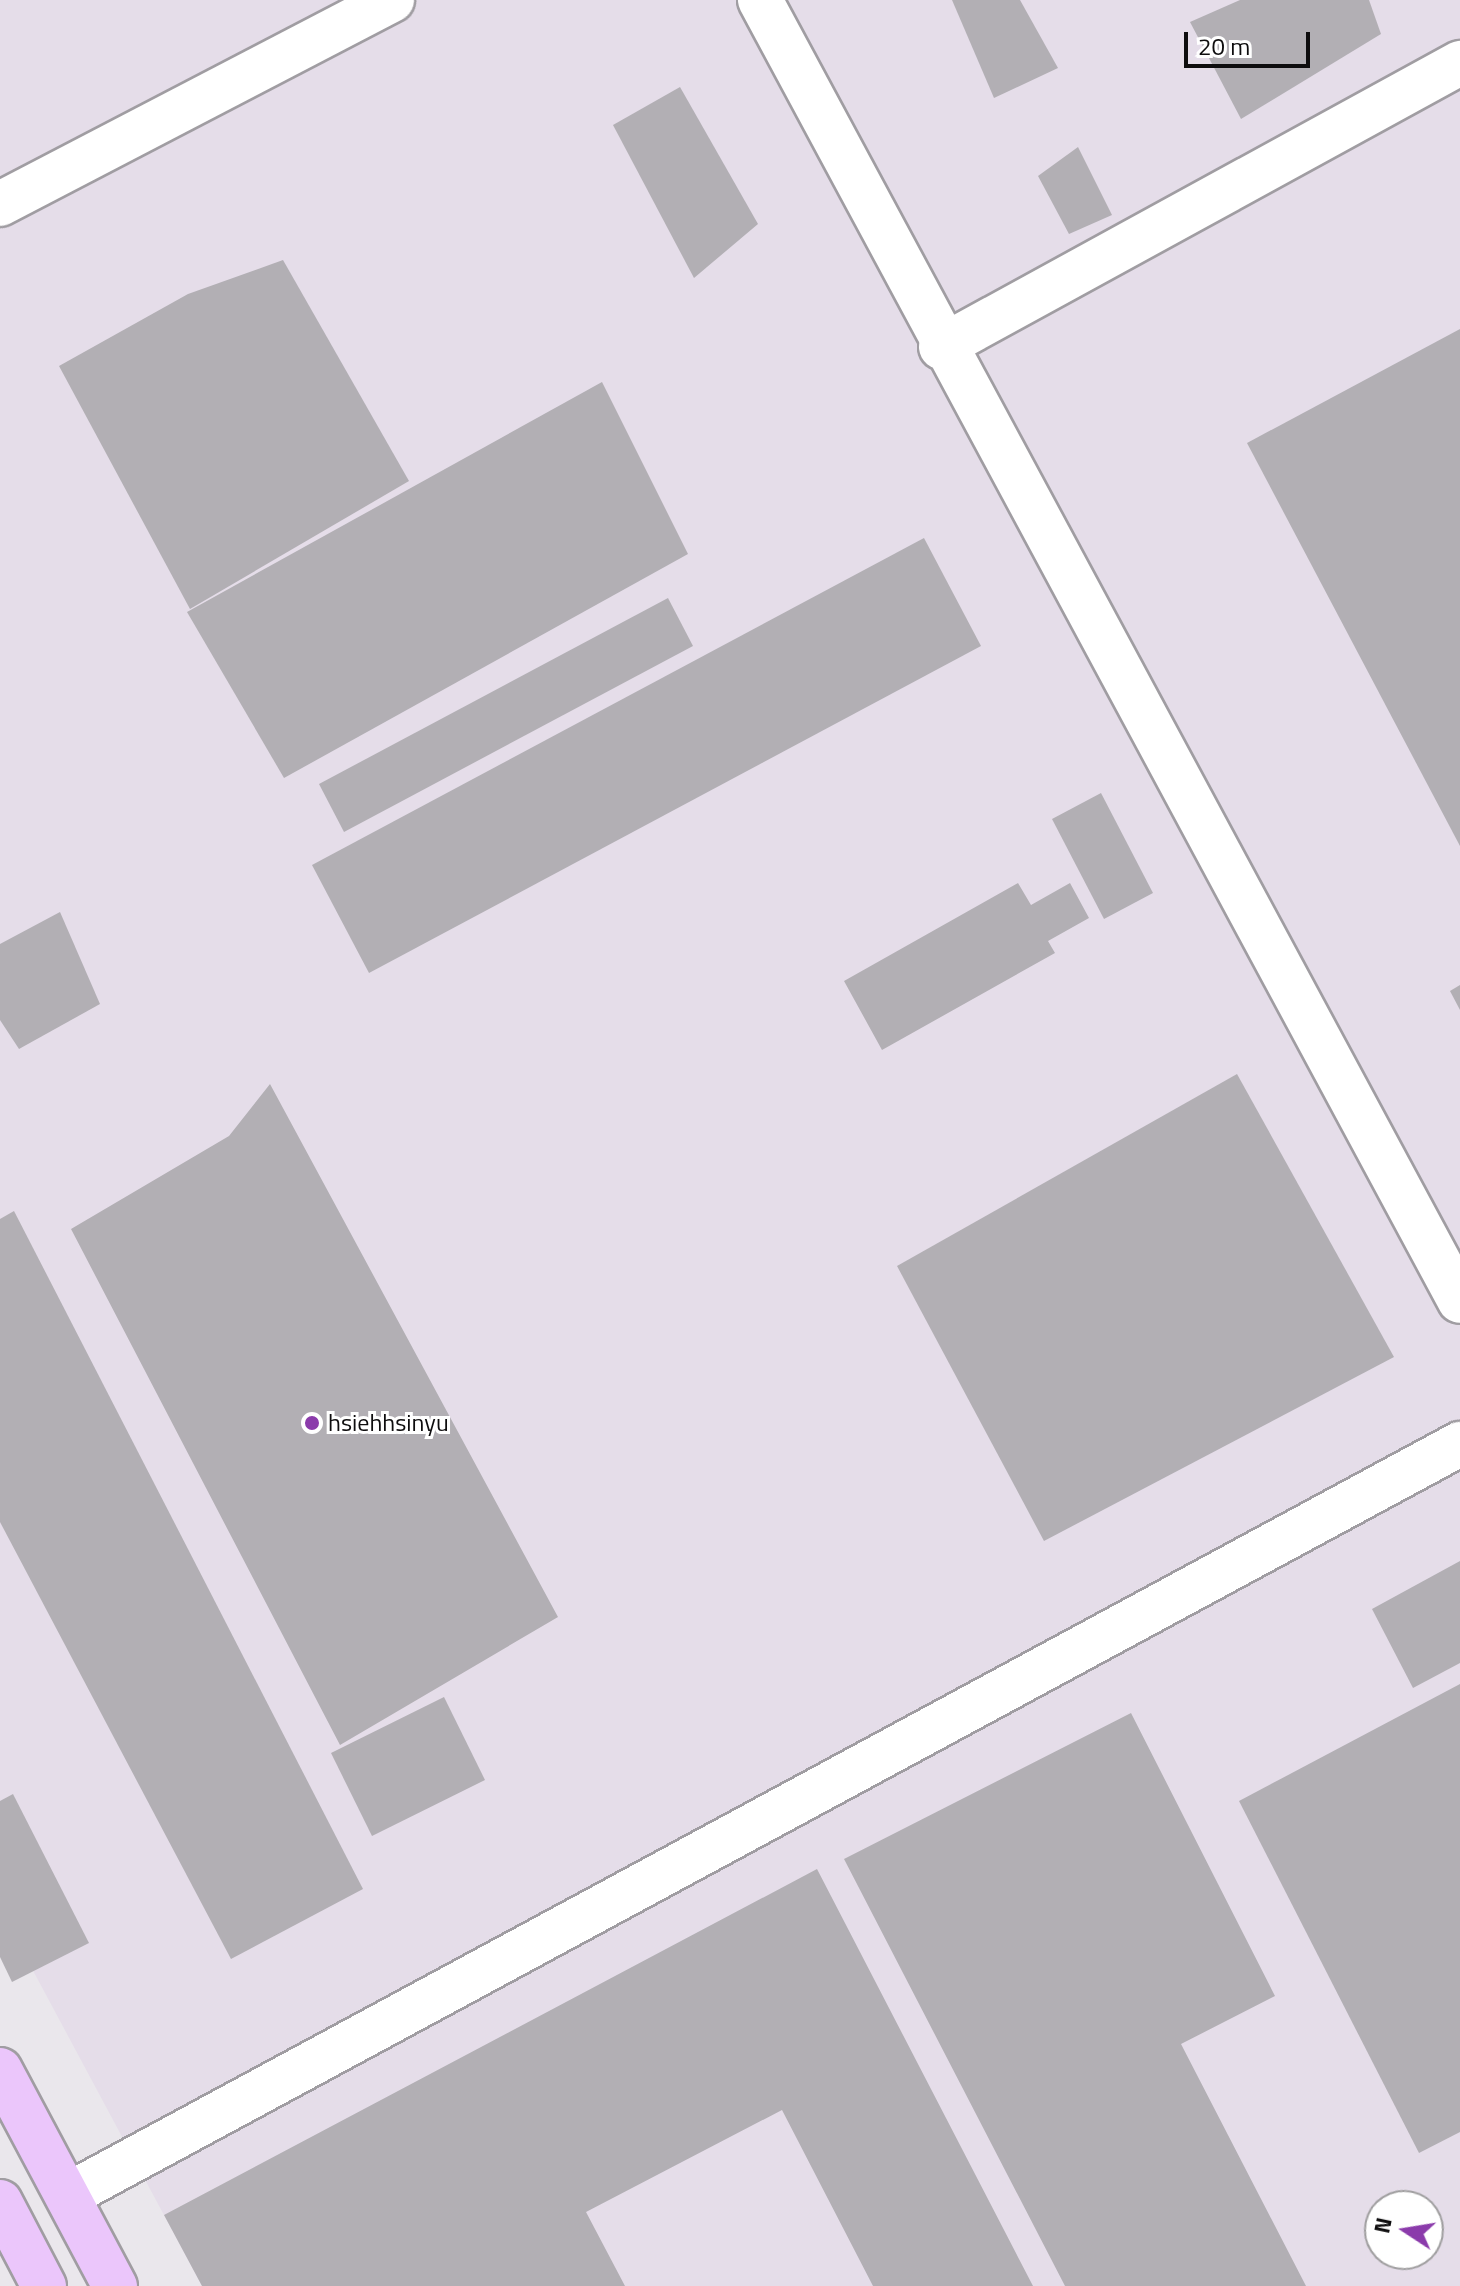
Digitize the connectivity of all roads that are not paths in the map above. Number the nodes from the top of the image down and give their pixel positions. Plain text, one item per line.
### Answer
1 (392, 0) edge
2 (760, 0) edge
3 (1460, 63) edge
4 (0, 204) edge
5 (941, 347) junction
6 (1448, 1248) edge
7 (1460, 1301) edge
8 (1460, 1444) edge
9 (0, 2070) edge
10 (68, 2195) junction
11 (0, 2202) edge
12 (44, 2286) edge
13 (115, 2286) edge

1 - 4 street
2 - 5 street
3 - 5 street
5 - 6 street
6 - 7 street
8 - 10 street
9 - 10 main road
10 - 13 main road
11 - 12 main road

